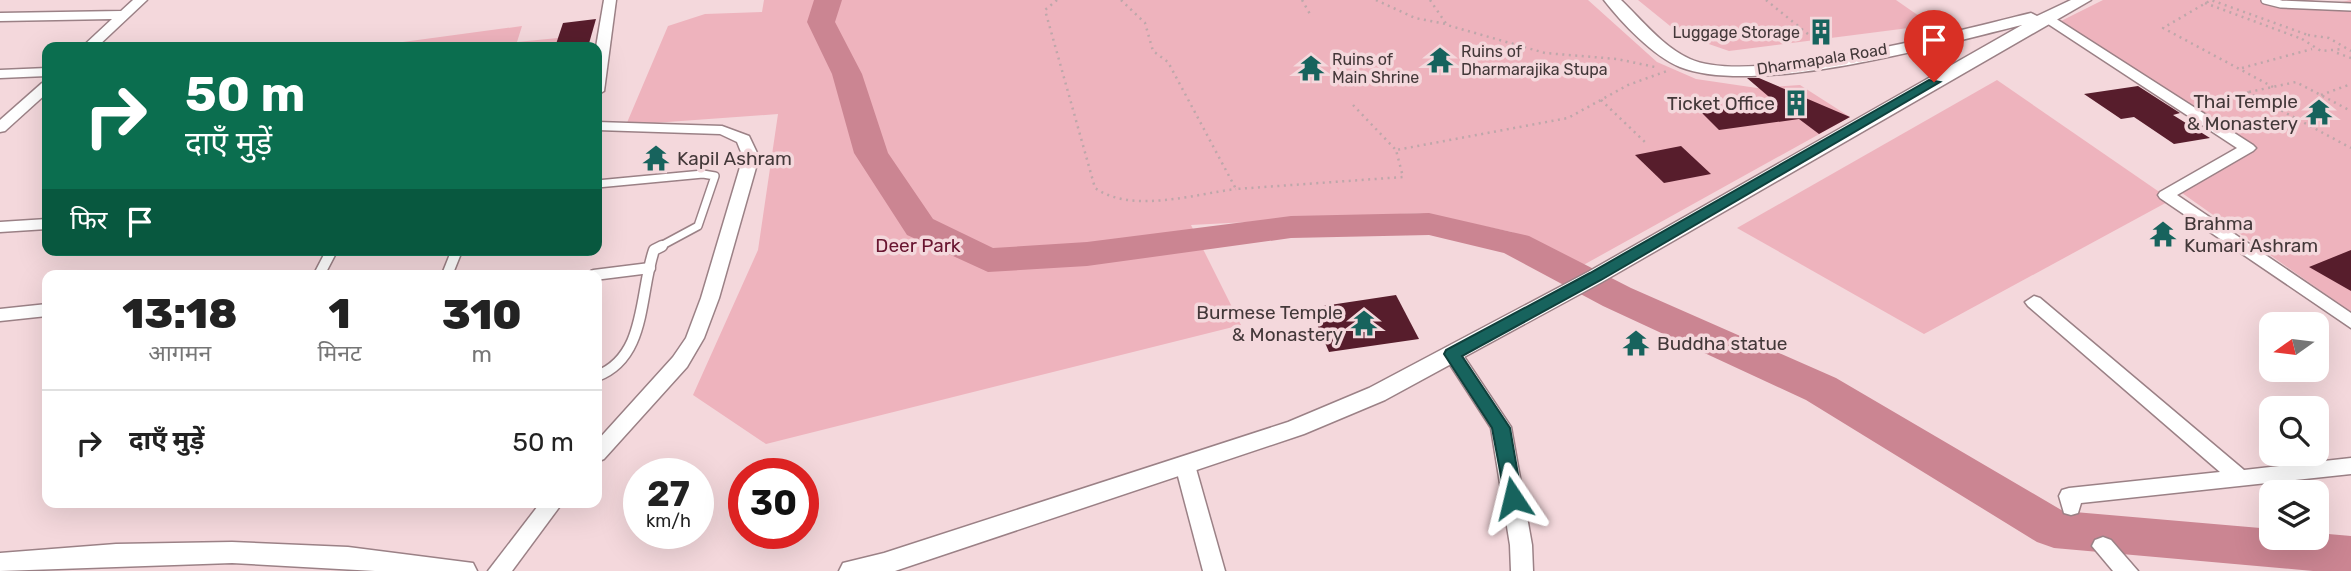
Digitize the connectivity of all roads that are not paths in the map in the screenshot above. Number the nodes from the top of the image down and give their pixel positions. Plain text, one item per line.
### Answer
1 (141, 0) edge
2 (610, 0) edge
3 (1612, 0) edge
4 (2083, 0) edge
5 (2265, 0) edge
6 (2351, 7) edge
7 (124, 15) junction
8 (2050, 16) junction
9 (0, 17) edge
10 (94, 42) edge
11 (602, 56) edge
12 (42, 72) edge
13 (0, 74) edge
14 (42, 90) edge
15 (602, 126) edge
16 (0, 128) edge
17 (602, 184) edge
18 (42, 224) edge
19 (0, 226) edge
20 (650, 268) junction
21 (602, 274) edge
22 (2034, 302) dead end
23 (42, 311) edge
24 (0, 315) edge
25 (2351, 322) edge
26 (1452, 354) junction
27 (602, 374) edge
28 (602, 448) edge
29 (1185, 465) junction
30 (2351, 466) edge
31 (2240, 478) junction
32 (2071, 507) dead end
33 (548, 508) edge
34 (2103, 546) dead end
35 (82, 562) edge
36 (0, 564) edge
37 (884, 567) edge
38 (464, 571) edge
39 (499, 571) edge
40 (852, 571) edge
41 (1214, 571) edge
42 (1522, 571) edge
43 (2127, 571) edge

1 - 7 street
2 - 11 street
3 - 8 street, Dharmapala Road
4 - 8 street
5 - 6 lane
7 - 9 street
7 - 10 street
8 - 25 street
8 - 26 street
12 - 13 street
14 - 16 street
15 - 28 street
17 - 20 lane
18 - 19 street
20 - 21 lane
20 - 27 lane
22 - 31 street
23 - 24 street
26 - 29 street
26 - 42 street
29 - 37 street
29 - 41 street
30 - 31 street
31 - 32 street
33 - 39 street
34 - 43 street
35 - 36 street
35 - 38 street
37 - 40 street

